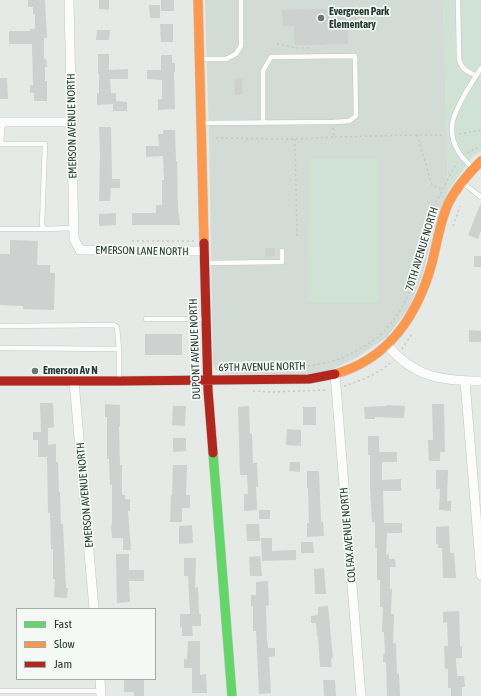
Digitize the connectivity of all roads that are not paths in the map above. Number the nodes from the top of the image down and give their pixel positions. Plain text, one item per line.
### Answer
1 (69, 0) edge
2 (198, 0) edge
3 (241, 0) edge
4 (458, 0) edge
5 (200, 59) junction
6 (481, 68) edge
7 (476, 76) junction
8 (1, 122) edge
9 (72, 122) junction
10 (263, 122) junction
11 (201, 123) junction
12 (0, 144) edge
13 (481, 161) edge
14 (473, 169) junction
15 (462, 182) junction
16 (481, 196) edge
17 (74, 228) junction
18 (0, 229) edge
19 (46, 229) junction
20 (80, 250) joint
21 (282, 251) dead end
22 (204, 252) junction
23 (204, 263) junction
24 (146, 319) dead end
25 (206, 319) junction
26 (0, 326) edge
27 (387, 345) junction
28 (0, 348) edge
29 (119, 348) junction
30 (335, 374) junction
31 (208, 380) junction
32 (0, 381) edge
33 (74, 381) junction
34 (119, 381) junction
35 (465, 381) junction
36 (481, 381) edge
37 (481, 575) edge
38 (94, 608) edge
39 (100, 680) edge
40 (0, 691) edge
41 (101, 694) edge
42 (232, 696) edge
43 (361, 696) edge

1 - 9 street, EMERSON AVENUE NORTH
2 - 5 street, DUPONT AVENUE NORTH
3 - 5 lane
4 - 7 lane
5 - 11 street, DUPONT AVENUE NORTH
6 - 7 lane
7 - 14 lane
8 - 9 street
8 - 12 lane
9 - 17 street, EMERSON AVENUE NORTH
10 - 10 lane
10 - 11 lane
11 - 22 street, DUPONT AVENUE NORTH
12 - 19 lane
13 - 14 street, 70TH AVENUE NORTH
14 - 15 street, 70TH AVENUE NORTH
15 - 16 lane
15 - 27 street, 70TH AVENUE NORTH
17 - 19 lane
17 - 20 street, EMERSON AVENUE NORTH
18 - 19 lane
20 - 22 street, EMERSON LANE NORTH
21 - 23 lane
22 - 23 street, DUPONT AVENUE NORTH
23 - 25 street, DUPONT AVENUE NORTH
24 - 25 lane
25 - 31 street, DUPONT AVENUE NORTH
26 - 29 lane
27 - 30 street, 69TH AVENUE NORTH
27 - 35 street
28 - 29 lane
29 - 34 lane
30 - 31 street, 69TH AVENUE NORTH
30 - 43 street, COLFAX AVENUE NORTH
31 - 34 street, 69TH AVENUE NORTH
31 - 42 street, DUPONT AVENUE NORTH
32 - 33 street, 69TH AVENUE NORTH
33 - 34 street, 69TH AVENUE NORTH
33 - 38 street, EMERSON AVENUE NORTH
35 - 36 street
35 - 37 street
39 - 41 street
40 - 41 lane

